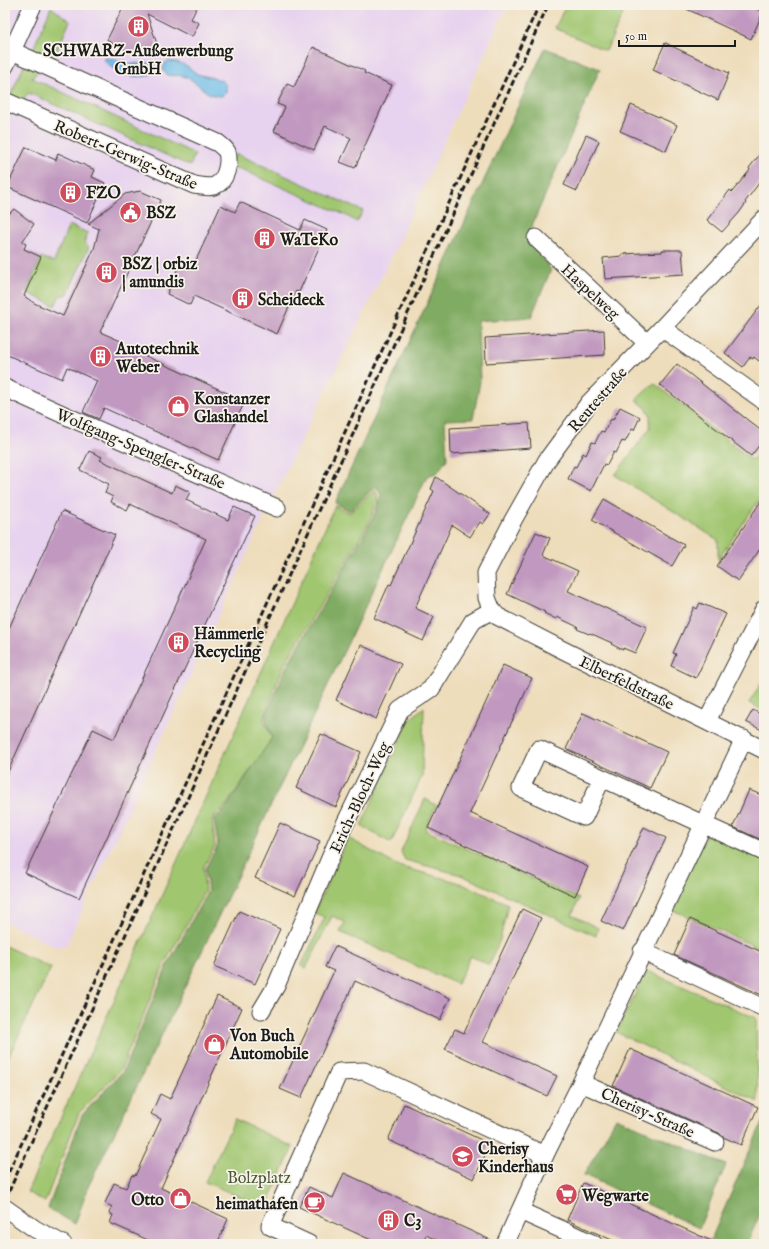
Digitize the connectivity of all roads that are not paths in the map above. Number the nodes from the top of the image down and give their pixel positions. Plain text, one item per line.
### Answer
1 (33, 5) edge
2 (12, 51) junction
3 (5, 66) edge
4 (5, 102) edge
5 (764, 219) edge
6 (536, 238) dead end
7 (662, 328) junction
8 (647, 343) junction
9 (5, 388) edge
10 (764, 401) edge
11 (277, 508) dead end
12 (764, 609) edge
13 (492, 610) junction
14 (707, 721) junction
15 (744, 739) junction
16 (764, 750) edge
17 (602, 778) junction
18 (703, 824) junction
19 (764, 852) edge
20 (642, 952) junction
21 (762, 1007) dead end
22 (261, 1011) dead end
23 (580, 1083) junction
24 (715, 1142) dead end
25 (545, 1155) junction
26 (5, 1208) edge
27 (520, 1211) junction
28 (63, 1244) edge
29 (309, 1244) edge
30 (505, 1244) edge
31 (594, 1244) edge

1 - 2 street
2 - 3 street
2 - 4 street, Robert-Gerwig-Straße
5 - 7 street, Reutestraße
6 - 8 street, Haspelweg
7 - 8 street, Reutestraße
7 - 10 street
8 - 13 street, Reutestraße
9 - 11 street, Wolfgang-Spengler-Straße
12 - 14 street
13 - 14 street, Elberfeldstraße
13 - 22 street, Erich-Bloch-Weg
14 - 15 street, Elberfeldstraße
15 - 16 street, Elberfeldstraße
15 - 18 street, Cherisy-Straße
17 - 17 street
17 - 18 street
18 - 19 street
18 - 20 street, Cherisy-Straße
20 - 21 street
20 - 23 street, Cherisy-Straße
23 - 24 street, Cherisy-Straße
23 - 25 street, Cherisy-Straße
25 - 27 street, Cherisy-Straße
25 - 29 street
26 - 28 street
27 - 30 street, Cherisy-Straße
27 - 31 street

